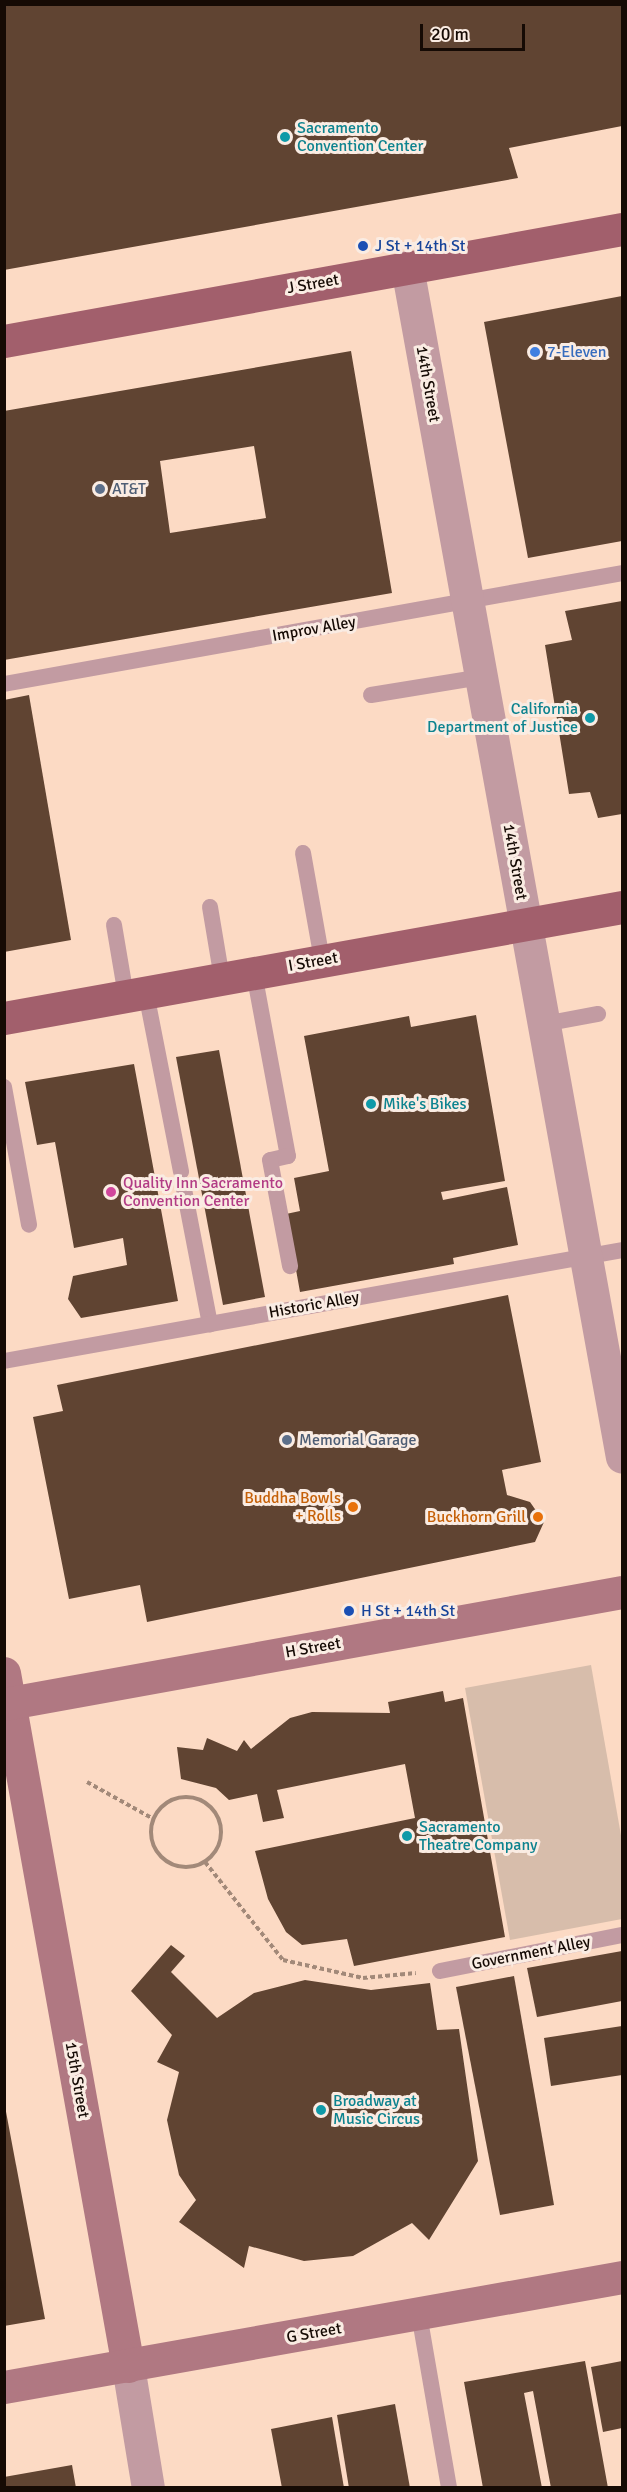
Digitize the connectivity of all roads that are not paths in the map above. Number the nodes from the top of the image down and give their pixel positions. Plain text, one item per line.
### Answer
1 (622, 229) edge
2 (407, 267) junction
3 (4, 340) edge
4 (622, 573) edge
5 (468, 601) junction
6 (481, 677) junction
7 (4, 684) edge
8 (371, 695) dead end
9 (303, 853) dead end
10 (210, 907) dead end
11 (622, 907) edge
12 (114, 925) dead end
13 (526, 925) junction
14 (322, 960) junction
15 (254, 973) junction
16 (222, 979) junction
17 (136, 994) junction
18 (598, 1014) dead end
19 (4, 1018) edge
20 (544, 1024) junction
21 (4, 1087) edge
22 (29, 1225) dead end
23 (622, 1250) edge
24 (585, 1257) junction
25 (290, 1266) dead end
26 (210, 1324) junction
27 (4, 1361) edge
28 (622, 1457) edge
29 (622, 1592) edge
30 (7, 1693) edge
31 (622, 1935) edge
32 (440, 1971) road end
33 (622, 2277) edge
34 (419, 2314) junction
35 (128, 2366) junction
36 (4, 2387) edge
37 (148, 2487) edge
38 (448, 2487) edge

1 - 2 main road, J Street
2 - 3 main road, J Street
2 - 5 street, 14th Street
4 - 5 lane, Improv Alley
5 - 6 street, 14th Street
5 - 7 lane, Improv Alley
6 - 8 lane
6 - 13 street, 14th Street
9 - 14 lane
10 - 16 lane
11 - 13 main road, I Street
12 - 17 lane
13 - 14 main road, I Street
13 - 20 street, 14th Street
14 - 15 main road, I Street
15 - 16 main road, I Street
15 - 25 lane
16 - 17 main road, I Street
17 - 19 main road, I Street
17 - 26 lane
18 - 20 lane
20 - 24 street, 14th Street
21 - 22 lane
23 - 24 lane, Historic Alley
24 - 26 lane, Historic Alley
24 - 28 street, 14th Street
26 - 27 lane, Historic Alley
29 - 30 main road, H Street
30 - 35 main road, 15th Street
31 - 32 lane, Government Alley
33 - 34 main road, G Street
34 - 35 main road, G Street
34 - 38 lane
35 - 36 main road, G Street
35 - 37 street, 15th Street

